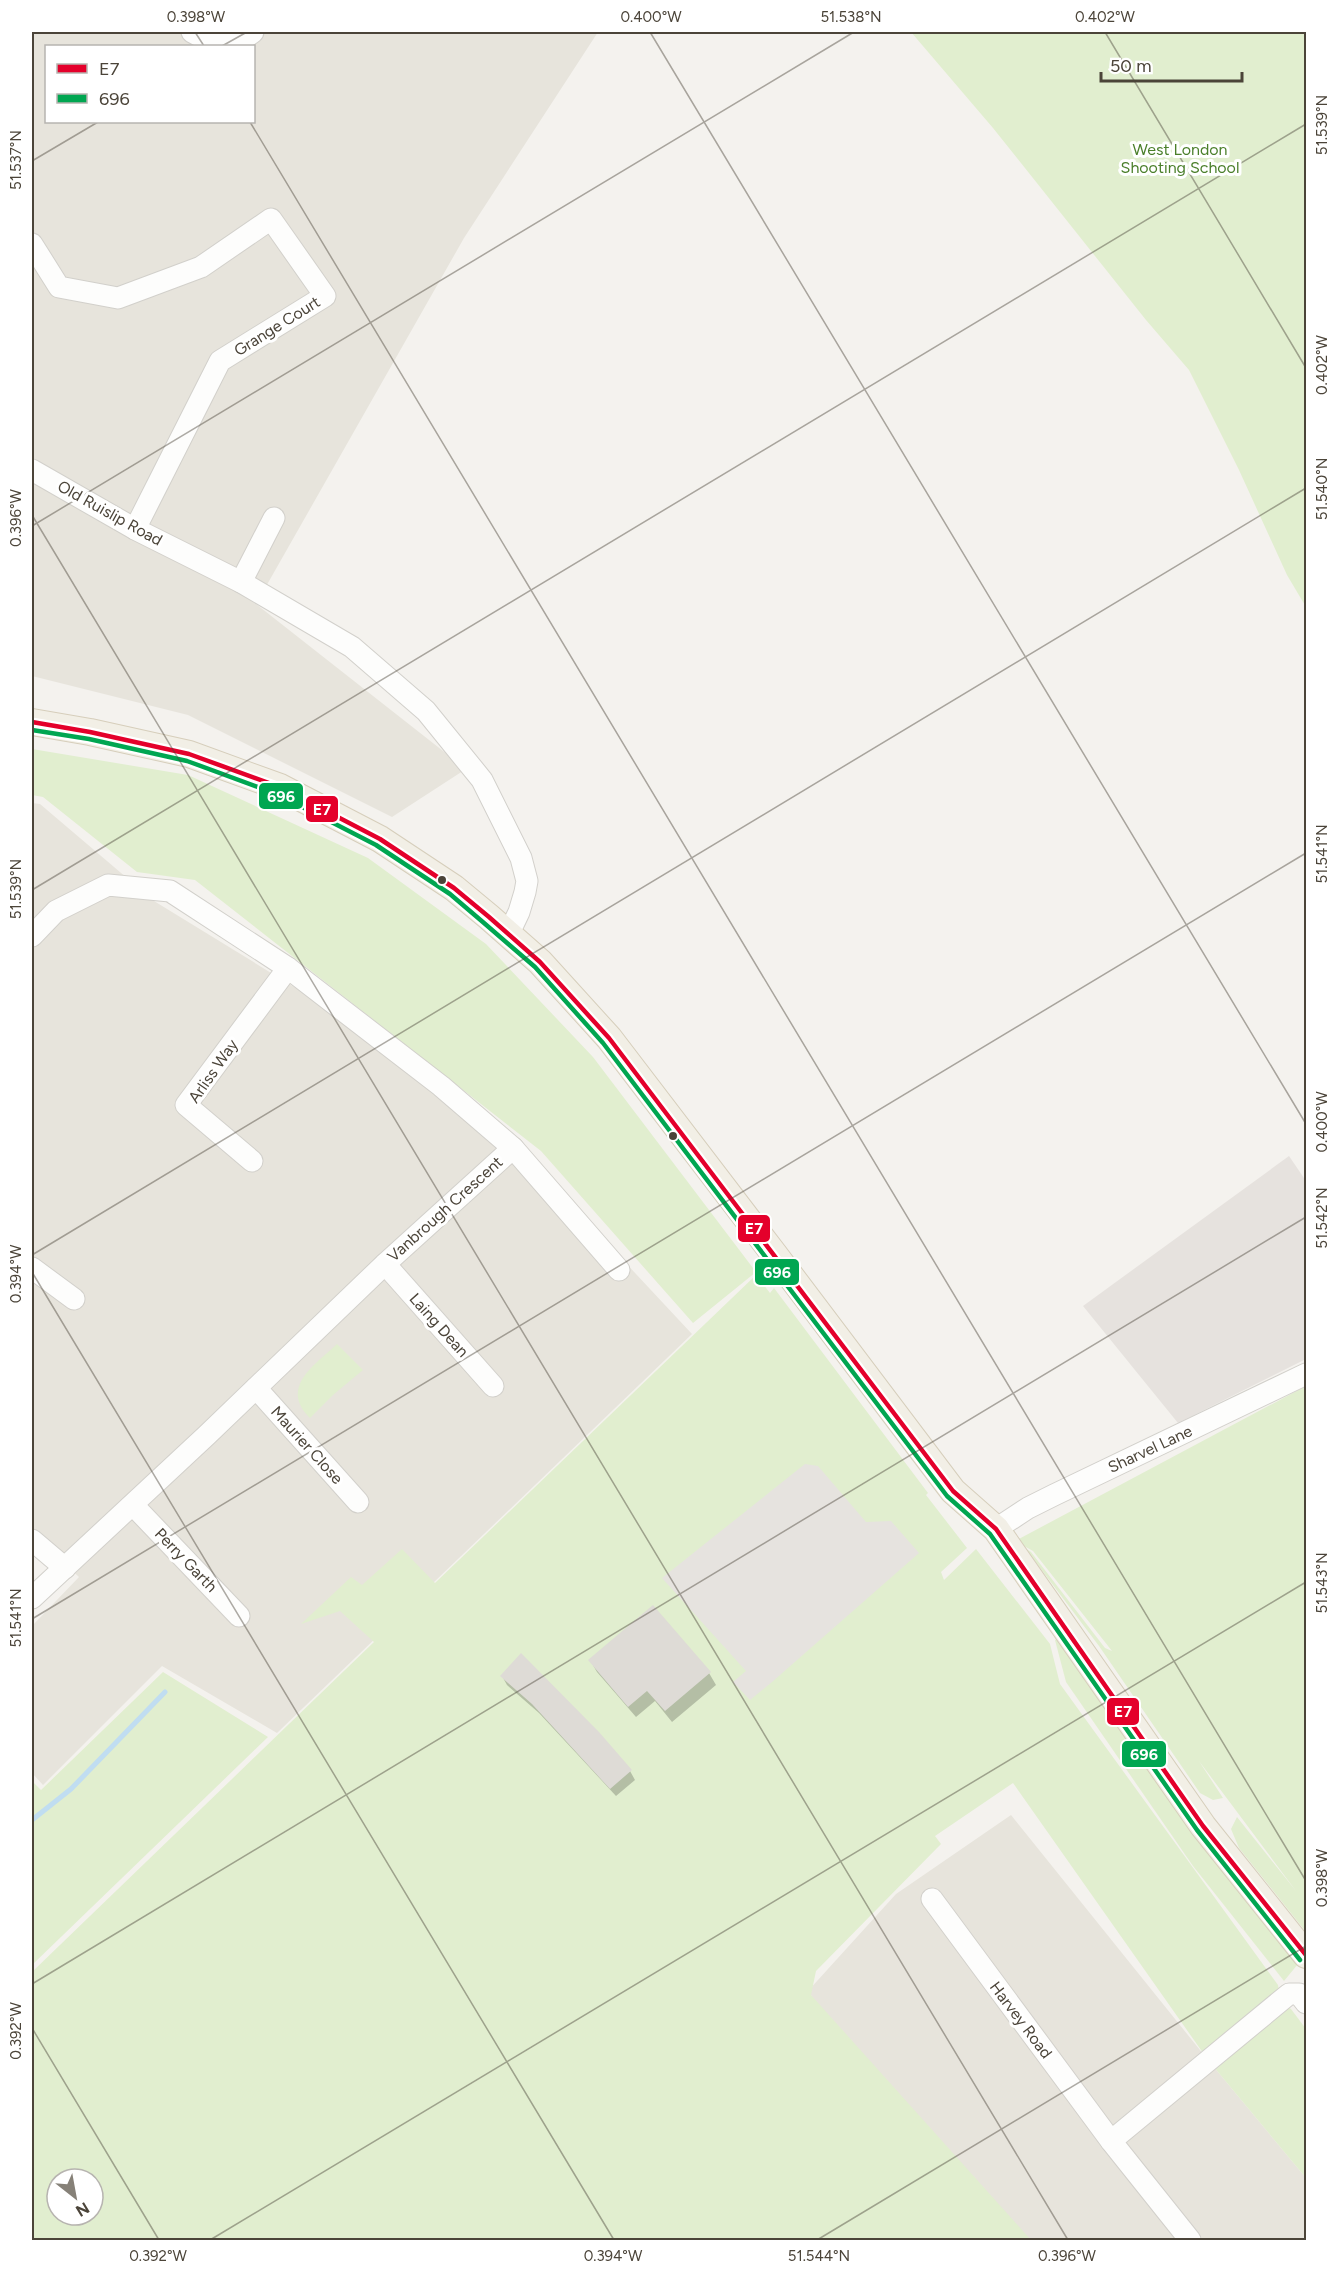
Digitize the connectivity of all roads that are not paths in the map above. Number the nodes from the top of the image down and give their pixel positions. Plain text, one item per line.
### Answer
1 (192, 32) edge
2 (253, 32) edge
3 (32, 244) edge
4 (32, 470) edge
5 (274, 518) dead end
6 (135, 529) junction
7 (241, 582) junction
8 (32, 722) edge
9 (509, 933) junction
10 (32, 936) edge
11 (288, 968) junction
12 (513, 1148) junction
13 (252, 1161) dead end
14 (385, 1264) junction
15 (32, 1268) edge
16 (619, 1270) dead end
17 (74, 1299) dead end
18 (1306, 1374) edge
19 (493, 1386) dead end
20 (256, 1388) junction
21 (358, 1502) dead end
22 (133, 1505) junction
23 (996, 1529) junction
24 (32, 1540) edge
25 (65, 1568) junction
26 (32, 1598) edge
27 (239, 1616) dead end
28 (932, 1899) dead end
29 (1306, 1955) edge
30 (1306, 2003) edge
31 (1111, 2141) junction
32 (1190, 2241) edge

1 - 2 street
3 - 6 street, Grange Court
4 - 6 street, Old Ruislip Road
5 - 7 street
6 - 7 street, Old Ruislip Road
7 - 9 street, Old Ruislip Road
8 - 9 main road
9 - 23 main road
10 - 11 street, Vanbrough Crescent
11 - 12 street, Vanbrough Crescent
11 - 13 street, Arliss Way
12 - 14 street, Vanbrough Crescent
12 - 16 street
14 - 19 street, Laing Dean
14 - 20 street, Vanbrough Crescent
15 - 17 street
18 - 23 street, Sharvel Lane
20 - 21 street, Maurier Close
20 - 22 street, Vanbrough Crescent
22 - 25 street, Vanbrough Crescent
22 - 27 street, Perry Garth
23 - 29 main road
24 - 25 street
25 - 26 street, Vanbrough Crescent
28 - 31 street, Harvey Road
30 - 31 street
31 - 32 street, Harvey Road

